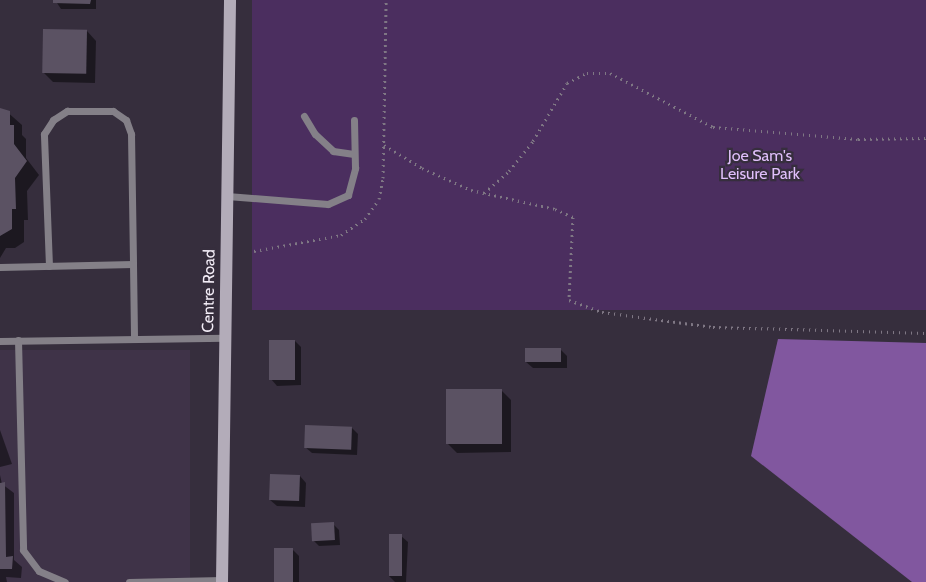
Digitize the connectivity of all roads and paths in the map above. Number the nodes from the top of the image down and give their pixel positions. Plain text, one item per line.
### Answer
1 (230, 0) edge
2 (304, 116) dead end
3 (354, 120) dead end
4 (926, 138) edge
5 (384, 146) dead end
6 (354, 154) junction
7 (484, 193) junction
8 (227, 196) junction
9 (133, 264) junction
10 (49, 266) junction
11 (0, 267) edge
12 (926, 333) edge
13 (134, 338) junction
14 (225, 338) junction
15 (18, 340) junction
16 (0, 341) edge
17 (222, 581) edge
18 (65, 582) edge
19 (129, 582) edge

1 - 8 main road, Centre Road
2 - 6 lane
3 - 6 lane
4 - 7 path
5 - 7 path
6 - 8 lane
7 - 12 path
8 - 14 main road, Centre Road
9 - 10 lane
9 - 10 lane
9 - 13 lane
10 - 11 lane
13 - 14 lane
13 - 15 lane
14 - 17 main road, Centre Road
15 - 16 lane
15 - 18 lane
17 - 19 lane

